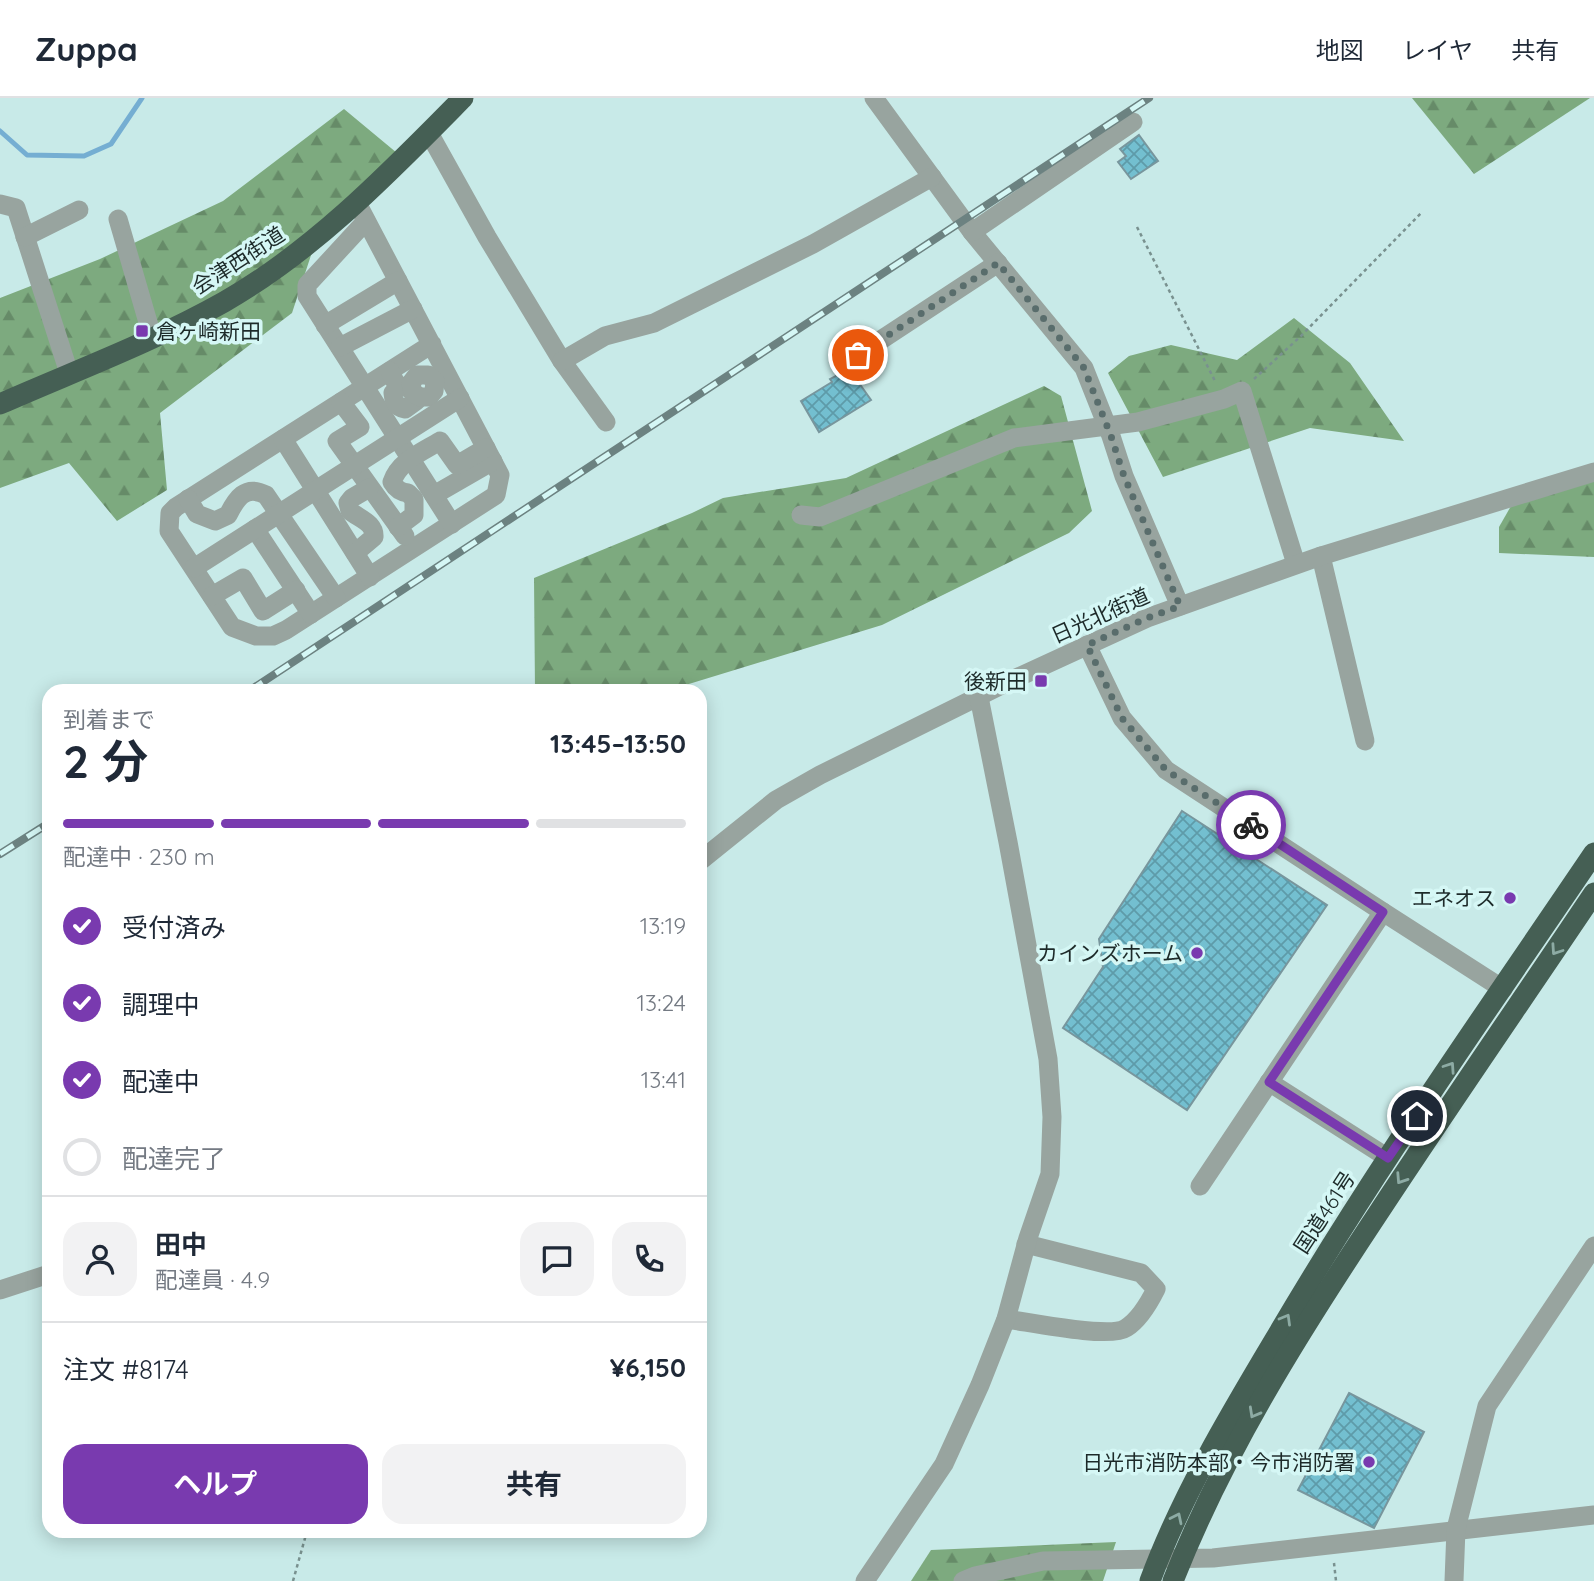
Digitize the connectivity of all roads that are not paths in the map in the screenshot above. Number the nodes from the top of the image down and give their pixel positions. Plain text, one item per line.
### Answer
1 (463, 98) edge
2 (874, 98) edge
3 (1133, 122) dead end
4 (429, 133) junction
5 (932, 177) junction
6 (0, 204) edge
7 (79, 210) dead end
8 (361, 212) junction
9 (118, 219) dead end
10 (972, 232) junction
11 (25, 237) junction
12 (998, 263) junction
13 (398, 281) junction
14 (413, 309) junction
15 (325, 324) junction
16 (152, 336) junction
17 (432, 344) junction
18 (340, 347) junction
19 (858, 355) dead end
20 (562, 361) junction
21 (69, 373) junction
22 (365, 387) junction
23 (414, 391) junction
24 (460, 398) junction
25 (341, 402) junction
26 (0, 404) edge
27 (606, 422) dead end
28 (1106, 424) junction
29 (398, 438) junction
30 (283, 439) junction
31 (490, 455) junction
32 (411, 458) junction
33 (354, 466) junction
34 (1594, 472) edge
35 (464, 478) junction
36 (369, 488) junction
37 (315, 490) junction
38 (434, 495) junction
39 (188, 499) junction
40 (481, 505) junction
41 (280, 513) junction
42 (801, 515) dead end
43 (452, 524) junction
44 (398, 527) junction
45 (255, 529) junction
46 (414, 548) junction
47 (355, 553) junction
48 (1321, 556) junction
49 (1296, 564) junction
50 (194, 568) junction
51 (370, 577) junction
52 (296, 590) junction
53 (212, 596) junction
54 (336, 598) junction
55 (1180, 606) junction
56 (311, 614) junction
57 (1087, 645) junction
58 (979, 697) junction
59 (1365, 741) dead end
60 (1594, 853) edge
61 (707, 856) edge
62 (1594, 893) edge
63 (1383, 912) junction
64 (1503, 989) junction
65 (1269, 1082) junction
66 (1388, 1158) junction
67 (1200, 1186) dead end
68 (1026, 1244) junction
69 (1594, 1246) edge
70 (42, 1276) edge
71 (0, 1290) edge
72 (1006, 1319) junction
73 (1594, 1515) edge
74 (1457, 1529) junction
75 (1158, 1558) junction
76 (1182, 1558) junction
77 (865, 1581) edge
78 (963, 1581) edge
79 (1150, 1581) edge
80 (1173, 1581) edge
81 (1454, 1581) edge

1 - 4 highway, 会津西街道
2 - 5 street
3 - 10 street
4 - 8 highway, 会津西街道
4 - 20 street
5 - 10 street
5 - 20 street
6 - 11 street
7 - 11 street
8 - 13 street
8 - 15 street
8 - 16 highway, 会津西街道
9 - 16 street
10 - 12 street
11 - 21 street
12 - 19 street
12 - 28 street
13 - 14 street
13 - 15 street
14 - 17 street
14 - 18 street
15 - 18 street
16 - 21 highway, 会津西街道
17 - 23 street
17 - 24 street
18 - 22 street
20 - 27 street
21 - 26 highway, 会津西街道
22 - 23 street
22 - 25 street
22 - 29 street
23 - 24 street
23 - 29 street
24 - 31 street
25 - 30 street
25 - 33 street
28 - 42 street
28 - 49 street
28 - 55 street
29 - 32 street
29 - 33 street
30 - 37 street
30 - 39 street
31 - 32 street
31 - 35 street
31 - 40 street
32 - 38 street
32 - 44 street
33 - 36 street
33 - 37 street
34 - 48 street, 日光北街道
35 - 38 street
35 - 40 street
36 - 44 street
36 - 47 street
37 - 41 street
37 - 47 street
38 - 43 street
39 - 41 street
39 - 50 street
40 - 43 street
41 - 45 street
41 - 54 street
43 - 46 street
44 - 46 street
45 - 50 street
45 - 52 street
46 - 51 street
47 - 51 street
48 - 49 street, 日光北街道
48 - 59 street
49 - 55 street, 日光北街道
50 - 53 street
51 - 54 street
52 - 53 street
52 - 56 street
53 - 56 street
54 - 56 street
55 - 57 street, 日光北街道
57 - 58 street, 日光北街道
57 - 63 street
58 - 61 street, 日光北街道
58 - 68 street
60 - 64 highway, 国道461号
62 -> 76 highway
63 - 64 street
63 - 65 street
66 -> 64 highway, 国道461号
65 - 66 street
65 - 67 street
75 -> 66 highway, 国道461号
68 - 72 street
68 - 72 street
69 - 74 street
70 - 71 street
72 - 77 street
73 - 74 street
74 - 76 street
74 - 81 street
75 - 76 street
75 - 78 street
75 - 79 highway, 国道461号
76 - 80 highway

